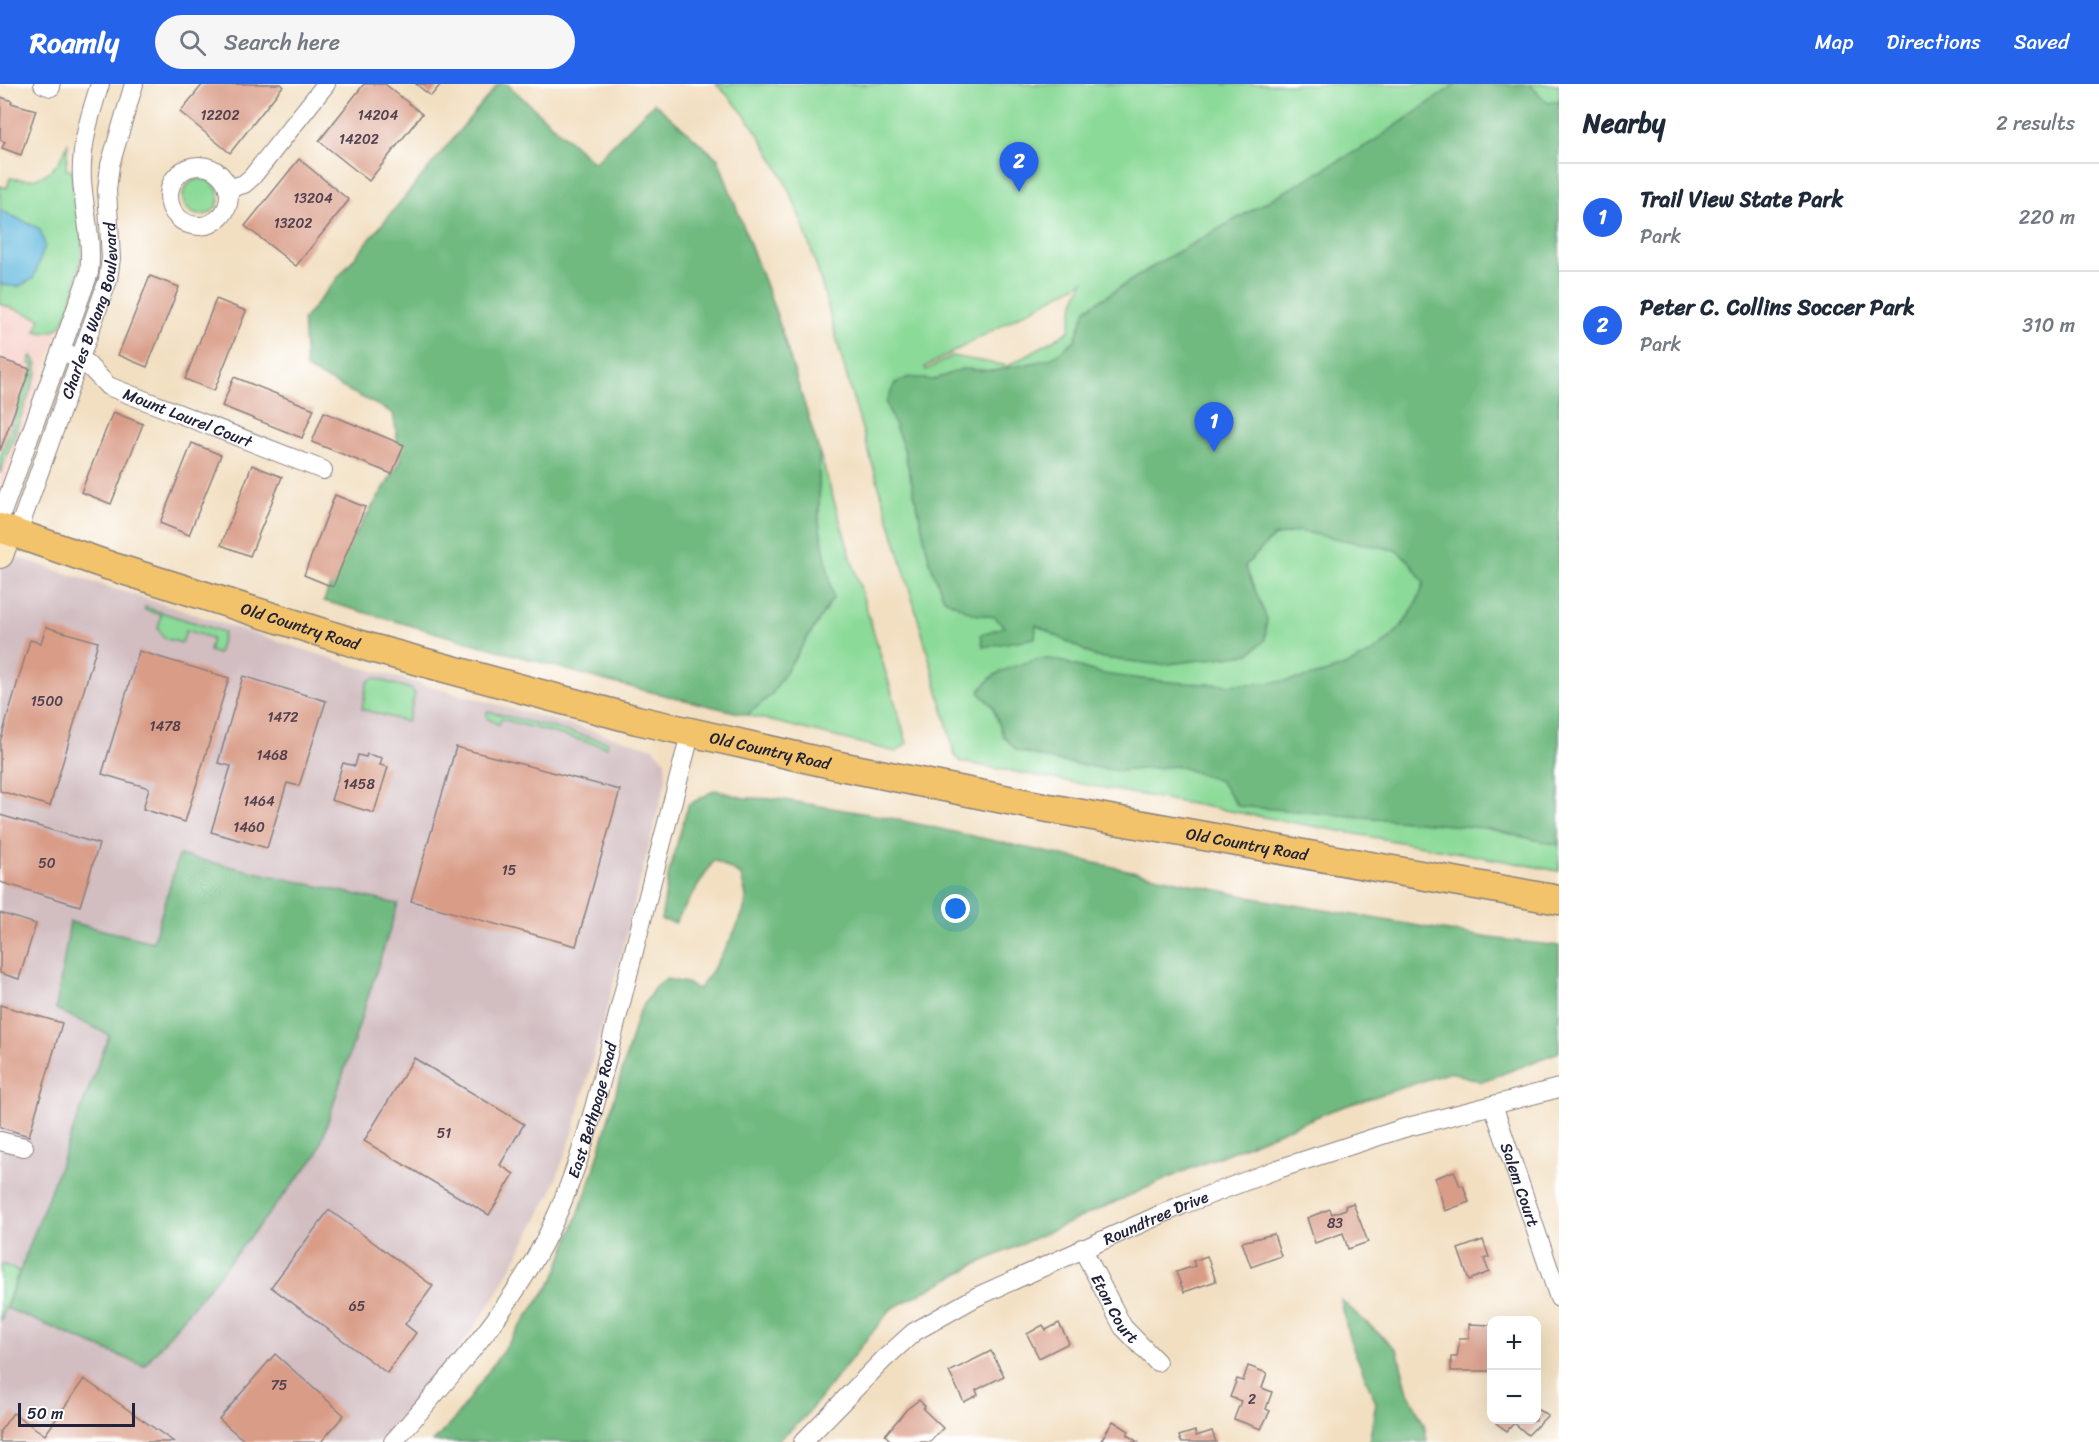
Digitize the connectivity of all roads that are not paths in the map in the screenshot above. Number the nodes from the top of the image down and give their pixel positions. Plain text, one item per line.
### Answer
1 (100, 84) edge
2 (134, 84) edge
3 (326, 84) edge
4 (228, 189) dead end
5 (61, 351) junction
6 (82, 359) junction
7 (324, 470) dead end
8 (5, 533) edge
9 (691, 731) junction
10 (1559, 900) edge
11 (1559, 1088) edge
12 (1493, 1105) junction
13 (0, 1141) edge
14 (24, 1147) dead end
15 (1082, 1248) junction
16 (1559, 1298) edge
17 (1157, 1362) dead end
18 (393, 1442) edge
19 (803, 1442) edge

1 - 5 street, Charles B Wang Boulevard
2 - 6 street, Charles B Wang Boulevard
3 - 4 street
5 - 6 street, Mount Laurel Court
5 - 8 street, Charles B Wang Boulevard
6 - 7 street, Mount Laurel Court
6 - 8 street, Charles B Wang Boulevard
8 - 9 main road, Old Country Road
9 - 10 main road, Old Country Road
9 - 18 street, East Bethpage Road
11 - 12 street, Roundtree Drive
12 - 15 street, Roundtree Drive
12 - 16 street, Salem Court
13 - 14 street
15 - 17 street, Eton Court
15 - 19 street, Roundtree Drive

